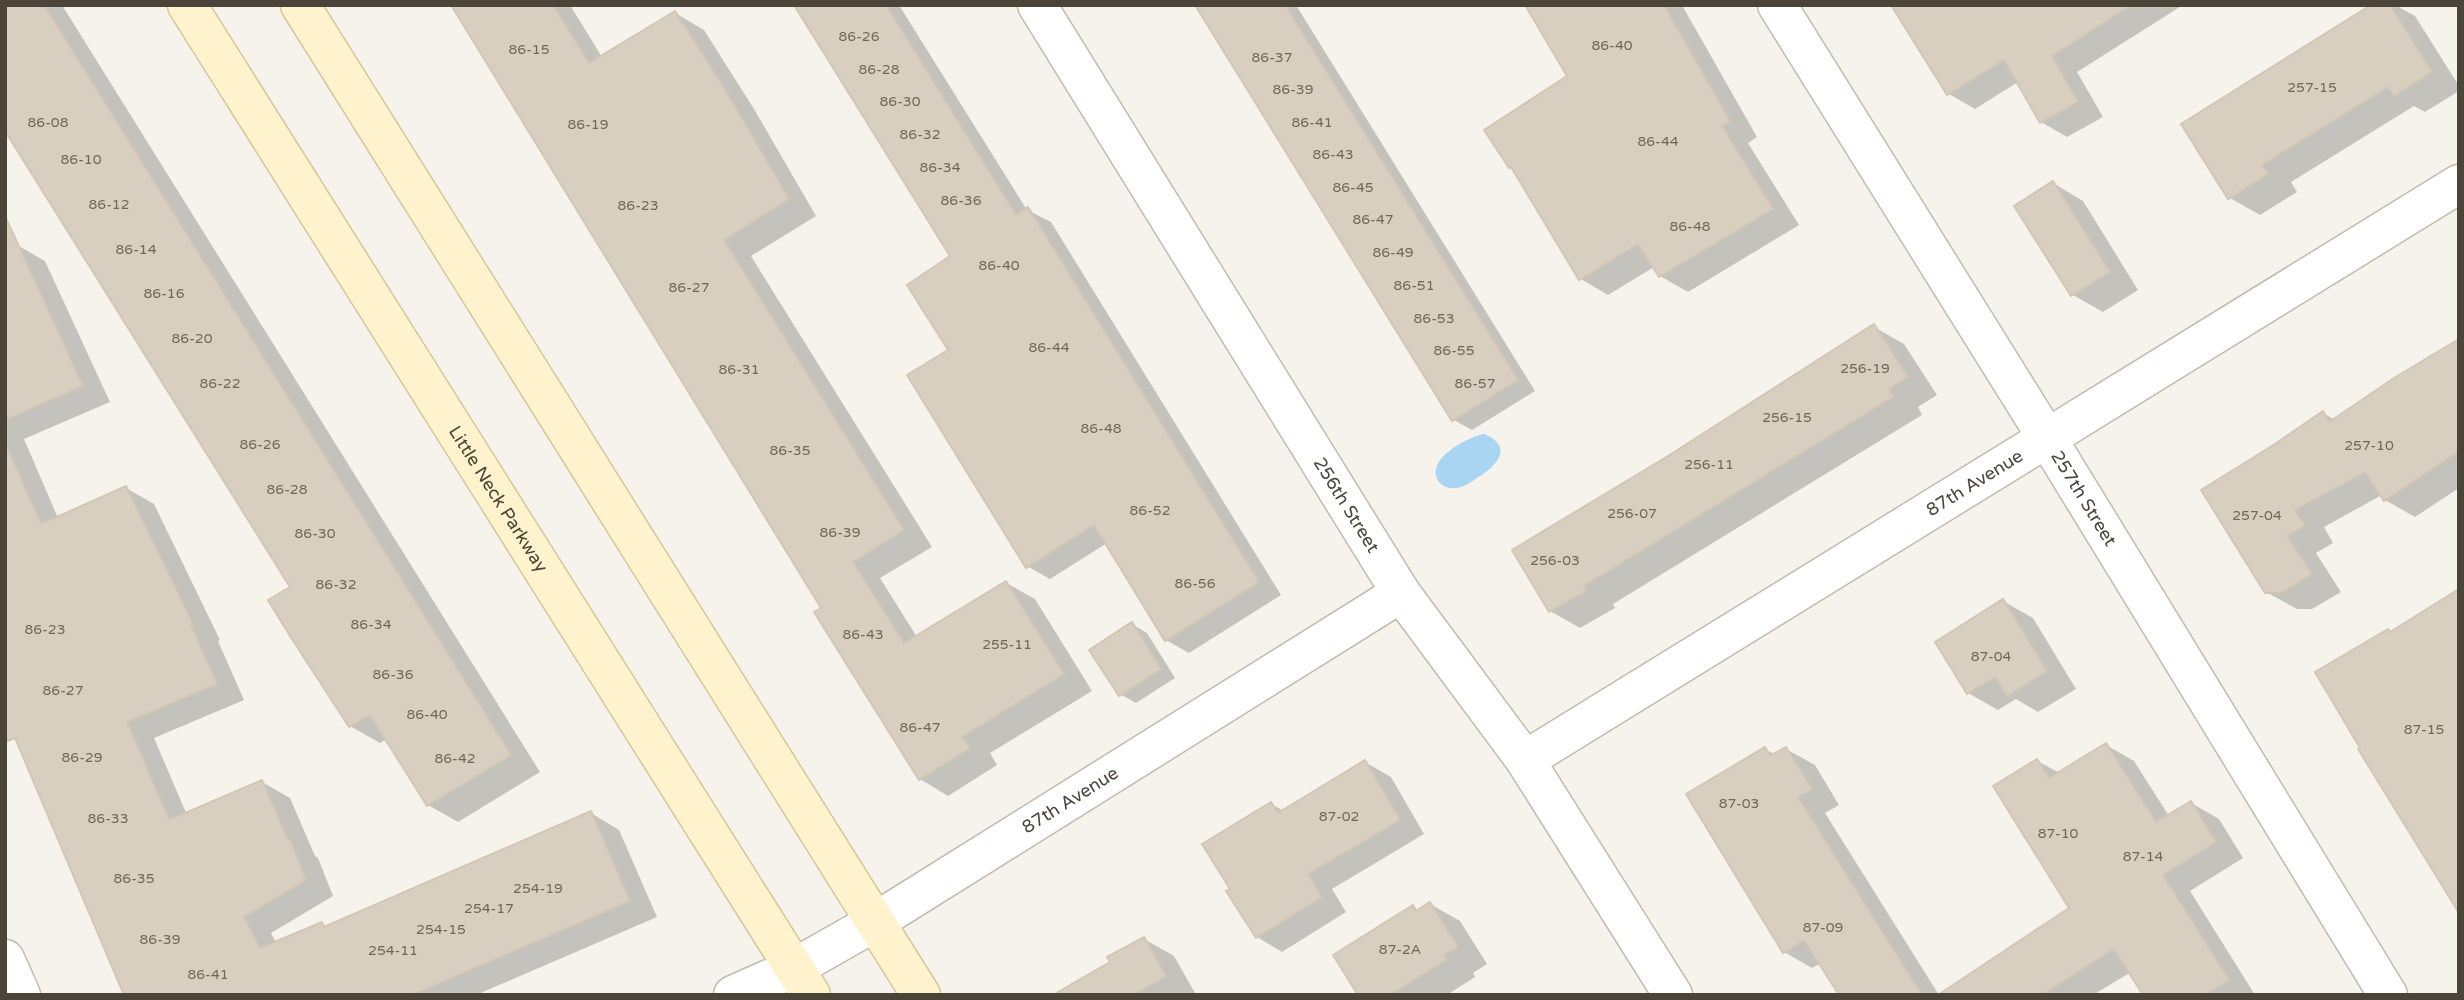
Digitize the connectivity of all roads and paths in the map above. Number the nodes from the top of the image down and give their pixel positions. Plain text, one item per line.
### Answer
1 (187, 5) edge
2 (300, 5) edge
3 (1037, 5) edge
4 (1777, 5) edge
5 (2459, 184) edge
6 (2047, 438) junction
7 (1401, 593) junction
8 (1525, 760) junction
9 (875, 922) junction
10 (5, 959) edge
11 (802, 981) edge
12 (21, 995) edge
13 (733, 995) edge
14 (921, 995) edge
15 (1673, 995) edge
16 (2388, 995) edge

1 - 11 main road, Little Neck Parkway
2 - 9 main road
3 - 7 street, 256th Street
4 - 6 street, 257th Street
5 - 6 street, 87th Avenue
6 - 8 street, 87th Avenue
6 - 16 street, 257th Street
7 - 8 street, 256th Street
7 - 9 street, 87th Avenue
8 - 15 street, 256th Street
9 - 11 street, 87th Avenue
9 - 14 main road
10 - 12 street
11 - 13 street, 87th Avenue

